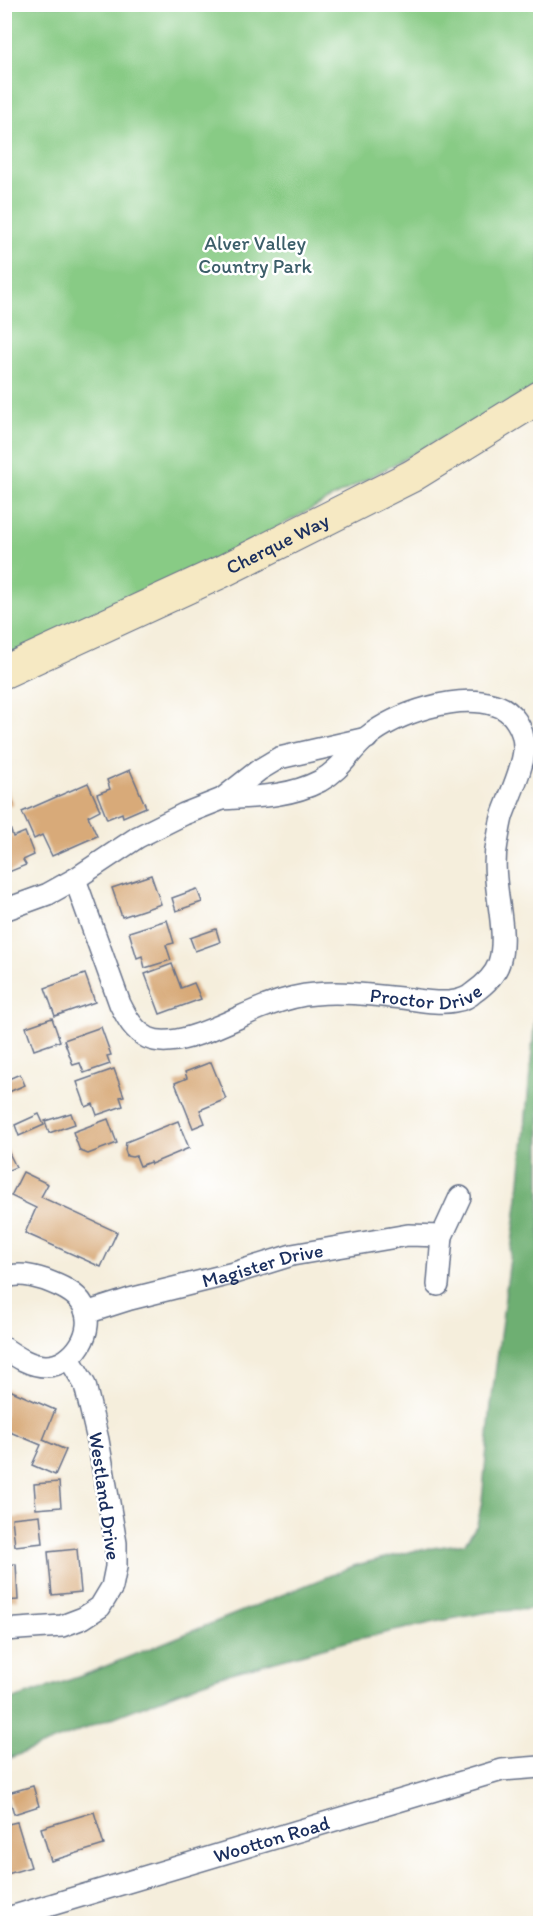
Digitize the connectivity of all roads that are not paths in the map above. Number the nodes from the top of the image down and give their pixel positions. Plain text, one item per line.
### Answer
1 (540, 397) edge
2 (4, 672) edge
3 (367, 738) junction
4 (222, 799) junction
5 (75, 879) junction
6 (4, 910) edge
7 (460, 1197) dead end
8 (442, 1236) junction
9 (4, 1278) edge
10 (438, 1285) dead end
11 (86, 1313) junction
12 (4, 1348) edge
13 (69, 1358) junction
14 (4, 1630) edge
15 (540, 1767) edge
16 (4, 1919) edge

1 - 2 street, Cherque Way
3 - 4 street, Proctor Drive
3 - 4 street, Proctor Drive
3 - 5 street, Proctor Drive
4 - 5 street, Proctor Drive
5 - 6 street, Proctor Drive
7 - 8 street
8 - 10 street
8 - 11 street, Magister Drive
9 - 11 street
11 - 13 street
12 - 13 street
13 - 14 street, Westland Drive
15 - 16 street, Wootton Road

